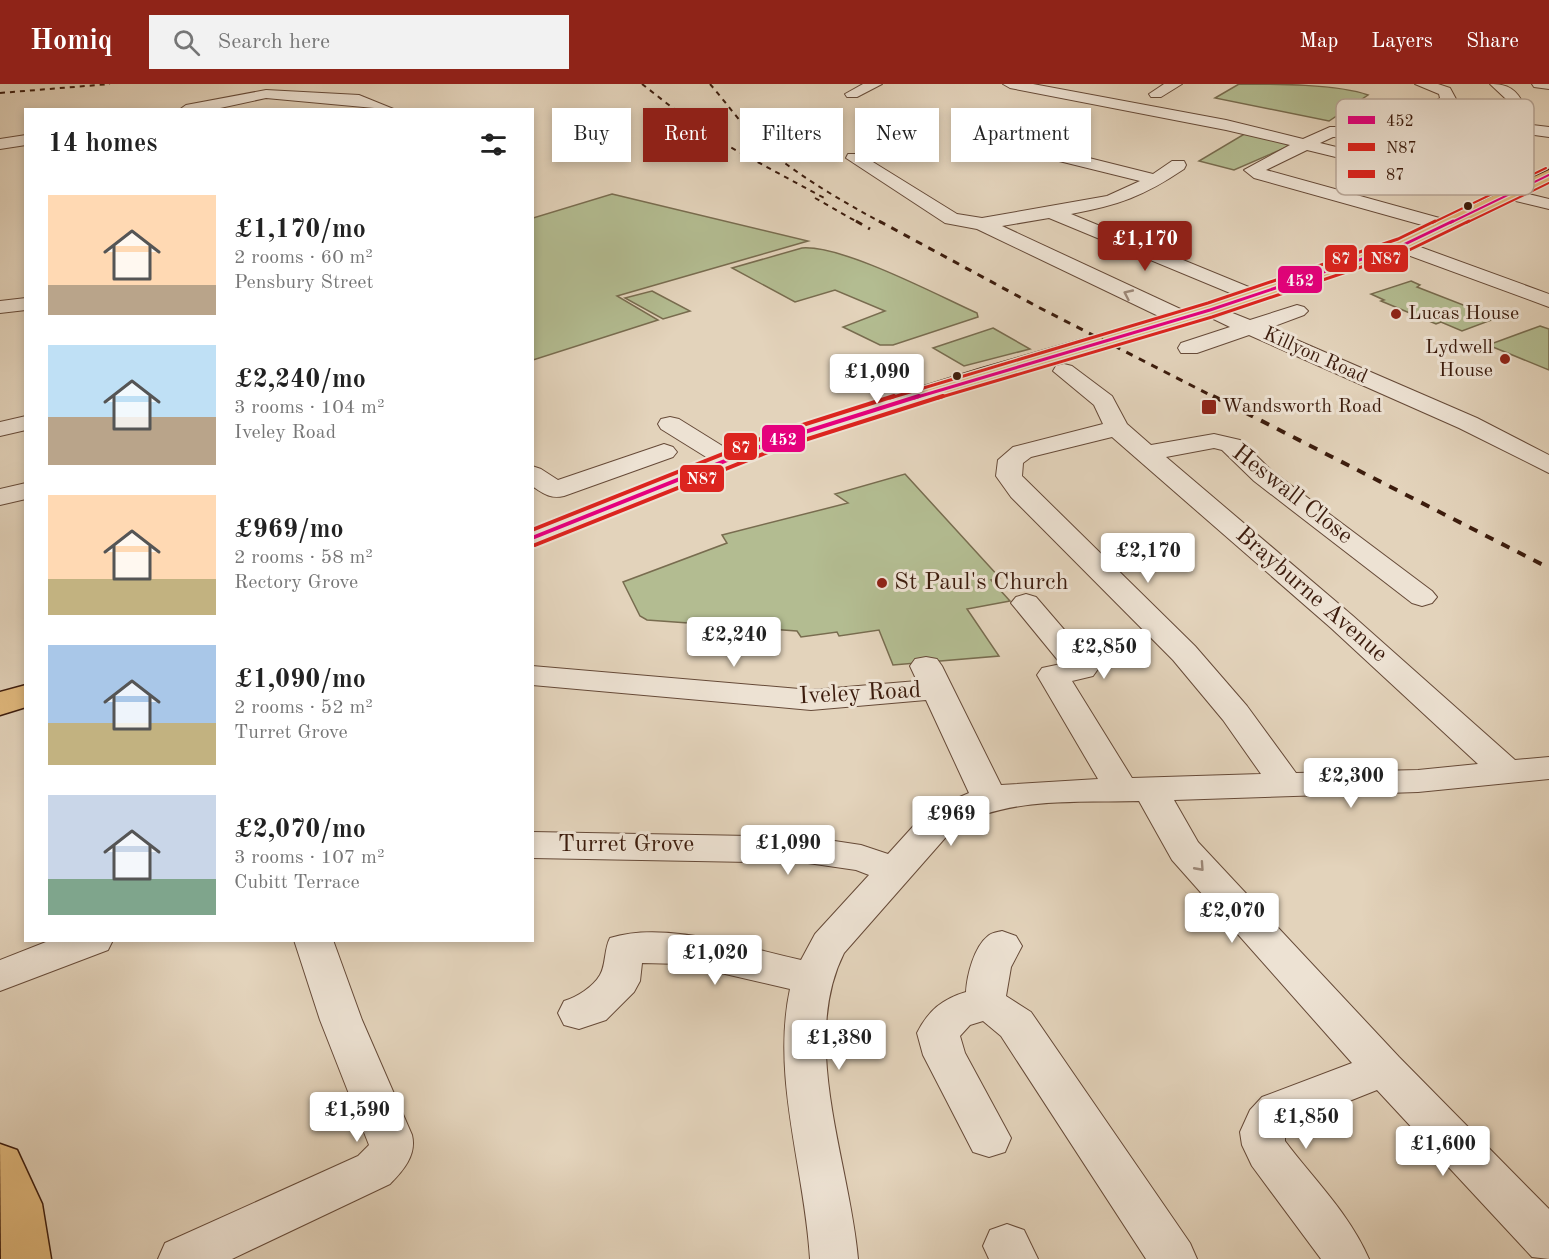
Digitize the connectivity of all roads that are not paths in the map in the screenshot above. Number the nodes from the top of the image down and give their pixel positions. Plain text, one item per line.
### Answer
1 (875, 84) edge
2 (1010, 84) edge
3 (1175, 84) edge
4 (1422, 84) edge
5 (1497, 84) edge
6 (1539, 84) edge
7 (1549, 85) edge
8 (852, 94) dead end
9 (1183, 99) dead end
10 (1448, 99) edge
11 (1515, 99) edge
12 (196, 108) edge
13 (383, 108) edge
14 (1534, 130) edge
15 (1336, 132) edge
16 (1549, 132) edge
17 (24, 140) edge
18 (0, 144) edge
19 (1308, 144) junction
20 (1336, 151) edge
21 (854, 158) dead end
22 (1085, 162) edge
23 (1178, 165) dead end
24 (1549, 175) edge
25 (1156, 180) junction
26 (1534, 183) edge
27 (1336, 195) edge
28 (1336, 195) edge
29 (1512, 195) joint
30 (1549, 204) edge
31 (1051, 212) junction
32 (982, 224) junction
33 (1447, 226) junction
34 (1401, 246) junction
35 (1254, 296) junction
36 (1549, 301) edge
37 (24, 303) edge
38 (0, 307) edge
39 (1210, 310) junction
40 (1297, 311) dead end
41 (1181, 318) junction
42 (1251, 328) junction
43 (1189, 348) dead end
44 (1065, 371) dead end
45 (866, 374) dead end
46 (908, 399) junction
47 (24, 423) edge
48 (670, 424) dead end
49 (1117, 428) junction
50 (0, 429) edge
51 (664, 452) dead end
52 (1146, 453) junction
53 (728, 460) junction
54 (1549, 465) edge
55 (534, 475) edge
56 (24, 490) edge
57 (0, 496) edge
58 (534, 537) edge
59 (1422, 597) dead end
60 (1026, 603) dead end
61 (534, 675) edge
62 (24, 696) edge
63 (0, 704) edge
64 (1549, 768) edge
65 (1507, 772) junction
66 (1286, 784) junction
67 (1135, 788) junction
68 (989, 797) junction
69 (534, 845) edge
70 (896, 871) junction
71 (89, 942) edge
72 (314, 942) edge
73 (1002, 946) dead end
74 (0, 976) edge
75 (811, 978) junction
76 (986, 1004) junction
77 (579, 1013) dead end
78 (1384, 1069) junction
79 (989, 1138) dead end
80 (0, 1165) edge
81 (1549, 1242) edge
82 (26, 1259) edge
83 (182, 1259) edge
84 (834, 1259) edge
85 (1173, 1259) edge
86 (1345, 1259) edge

1 - 8 street
2 - 19 street
3 - 9 street
4 - 10 street
5 - 11 street
6 - 7 street
12 - 13 street
14 - 16 street
15 - 19 street
17 - 18 street
19 - 20 street
19 - 27 street
21 - 32 street
22 - 25 street
23 - 25 street
24 - 26 main road
25 - 31 street
28 - 33 street
29 - 30 street
29 - 33 main road
31 - 32 street
31 - 35 street
41 -> 32 street
33 - 34 main road
34 - 35 main road
34 - 36 street
35 - 39 main road
37 - 38 street
39 - 41 main road
39 - 42 street, Killyon Road
40 - 42 street
41 - 46 main road
42 - 43 street
42 - 54 street, Killyon Road
44 - 49 street, Brayburne Avenue
45 - 46 street
46 - 53 main road
47 - 50 street
48 - 53 street
49 - 52 street, Brayburne Avenue
49 - 66 street
51 - 55 street
52 - 59 street, Heswall Close
52 - 65 street, Brayburne Avenue
53 - 58 main road
56 - 57 street
60 - 67 street
61 - 68 street, Iveley Road
62 - 63 main road
64 - 65 street
65 - 66 street
66 - 67 street
67 - 68 street
67 -> 78 street
68 - 70 street
69 - 70 street, Turret Grove
70 - 75 street
71 - 74 street
72 - 83 street
73 - 76 street
75 - 77 street
75 - 84 street
76 - 79 street
76 - 85 street
78 - 81 street
78 - 86 street
80 - 82 main road

